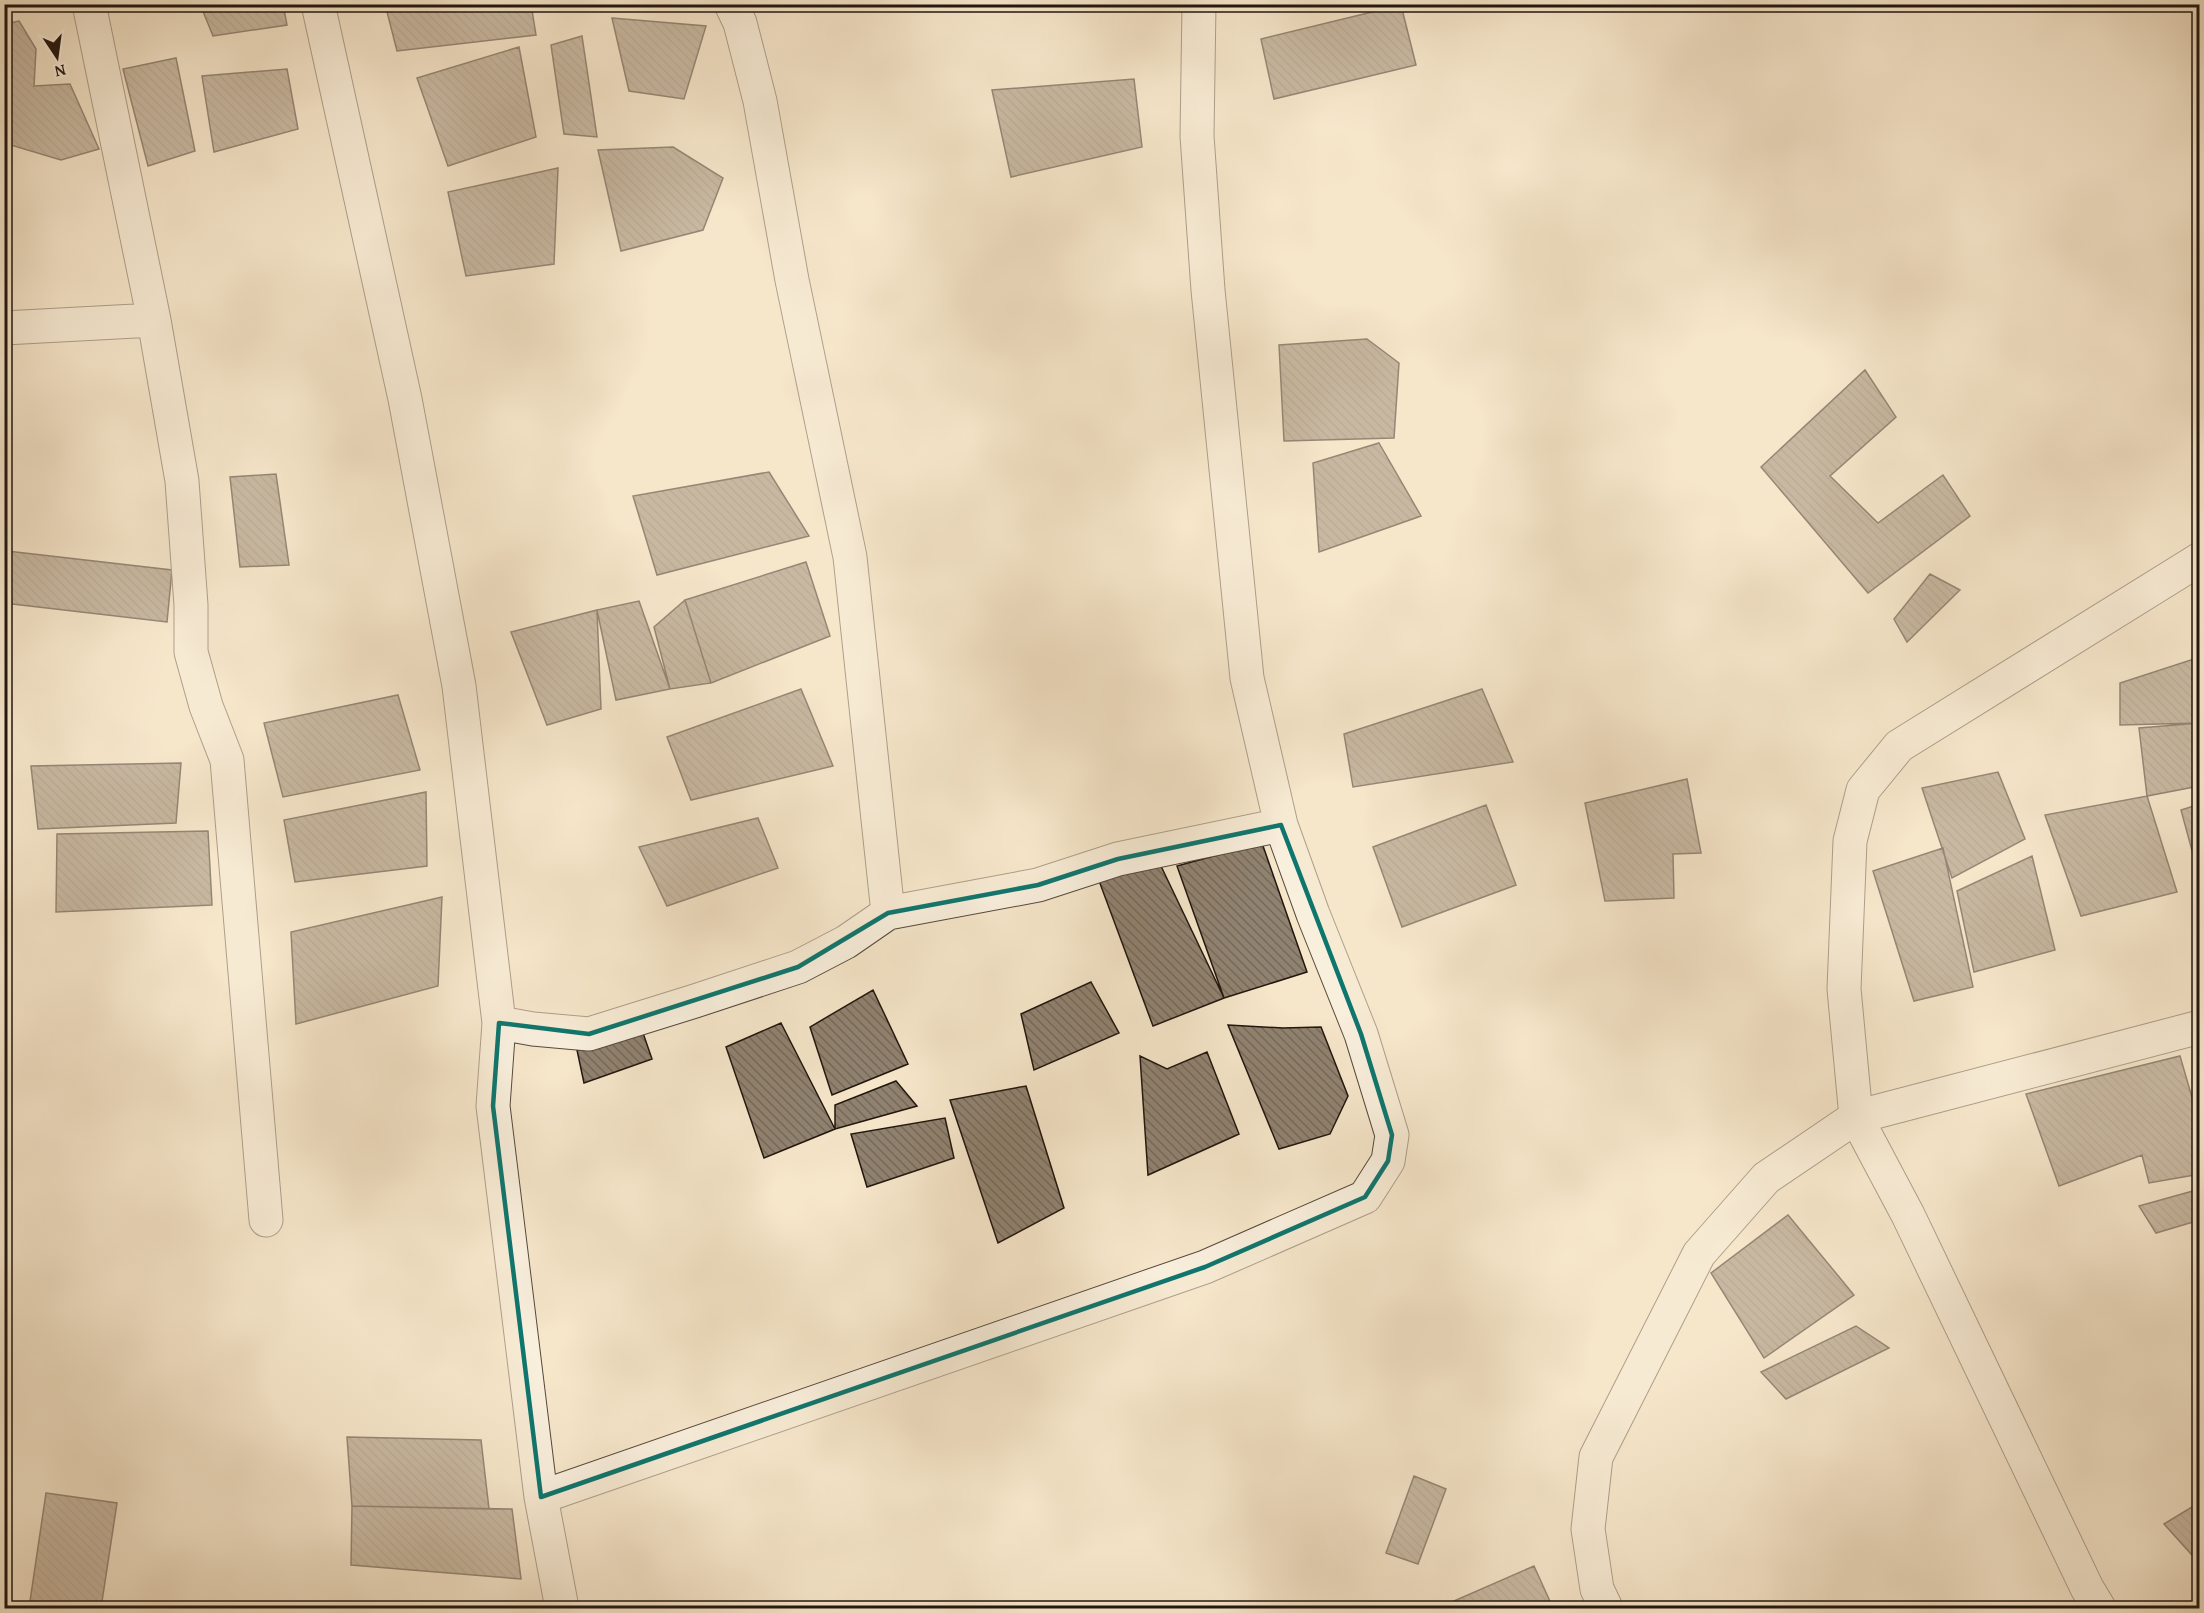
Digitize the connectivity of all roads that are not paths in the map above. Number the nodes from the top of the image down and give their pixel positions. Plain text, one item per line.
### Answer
1 (89, 4) edge
2 (318, 4) edge
3 (731, 4) edge
4 (1199, 4) edge
5 (154, 321) junction
6 (4, 328) edge
7 (2199, 559) edge
8 (1281, 825) junction
9 (888, 913) junction
10 (499, 1023) junction
11 (2199, 1027) edge
12 (1856, 1117) junction
13 (266, 1220) dead end
14 (541, 1497) junction
15 (562, 1608) edge
16 (1606, 1608) edge
17 (2099, 1608) edge

1 - 5 street
2 - 10 street
3 - 9 street
4 - 8 street
5 - 6 street
5 - 13 street
7 - 12 street
8 - 9 street
8 - 14 street
9 - 10 street
10 - 14 street
11 - 12 street
12 - 16 street
12 - 17 street
14 - 15 street

